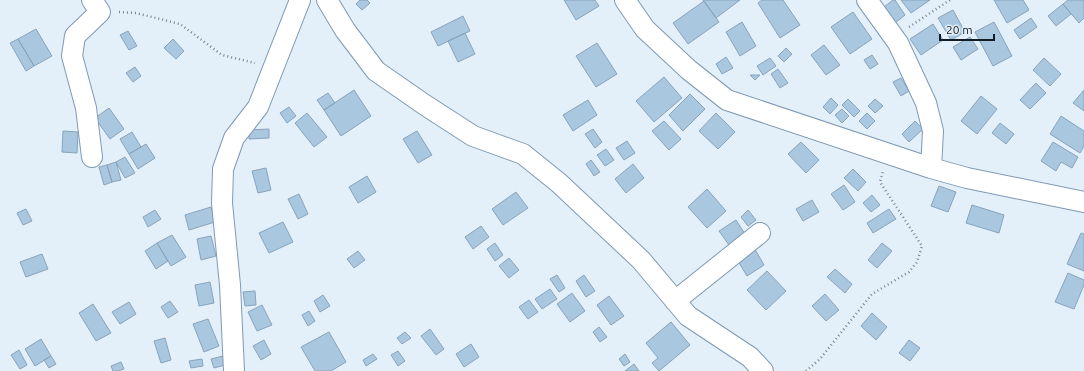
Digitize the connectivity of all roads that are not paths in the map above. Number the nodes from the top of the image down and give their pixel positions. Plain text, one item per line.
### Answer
1 (300, 0) edge
2 (327, 0) edge
3 (625, 0) edge
4 (867, 0) edge
5 (96, 6) edge
6 (92, 158) dead end
7 (931, 168) junction
8 (1084, 202) edge
9 (760, 233) dead end
10 (674, 301) junction
11 (234, 371) edge
12 (763, 371) edge

1 - 11 street
2 - 10 street
3 - 7 street
4 - 7 street
5 - 6 street
7 - 8 street
9 - 10 street
10 - 12 street

